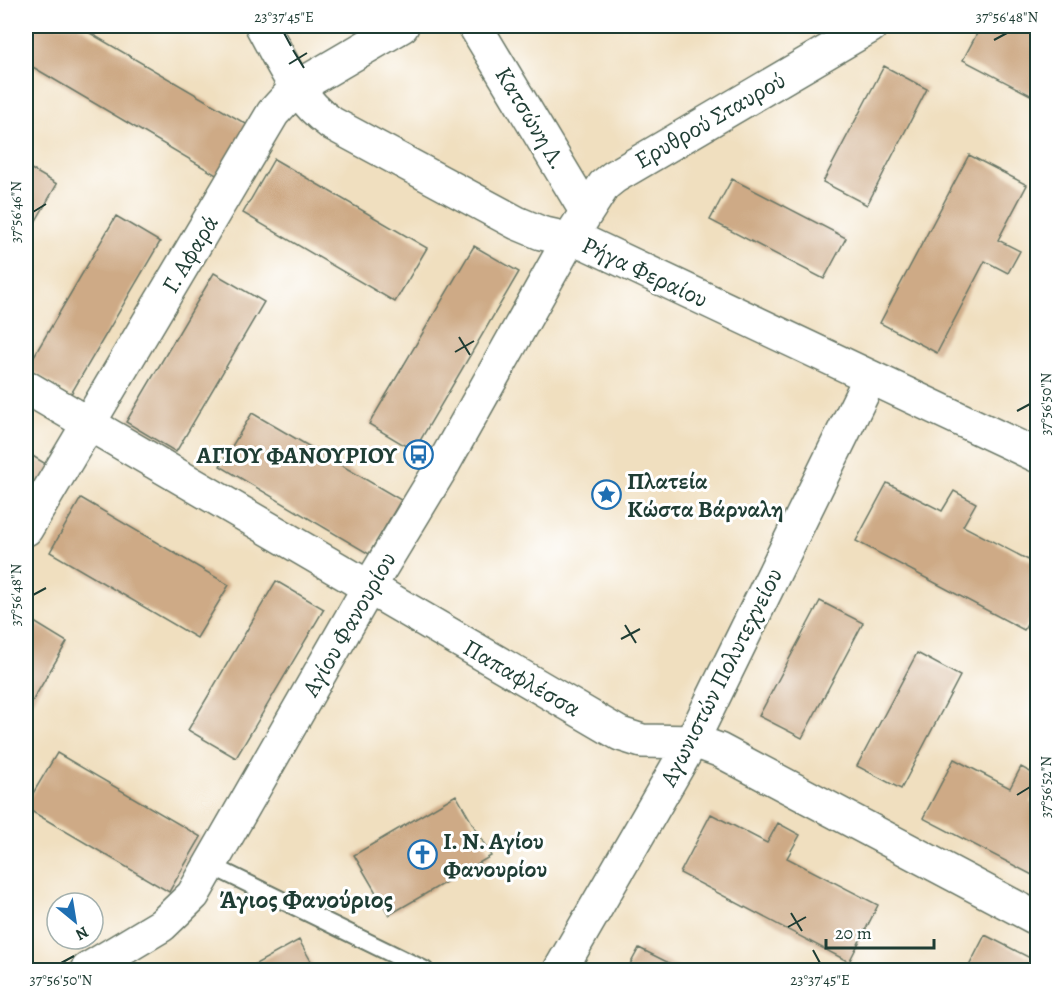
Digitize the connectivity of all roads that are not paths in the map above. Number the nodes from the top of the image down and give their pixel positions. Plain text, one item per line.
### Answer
1 (262, 26) edge
2 (402, 26) edge
3 (475, 26) edge
4 (871, 26) edge
5 (296, 88) junction
6 (578, 225) junction
7 (870, 378) junction
8 (26, 387) edge
9 (89, 424) junction
10 (1038, 456) edge
11 (26, 529) edge
12 (368, 589) junction
13 (691, 742) junction
14 (210, 865) junction
15 (1038, 919) edge
16 (87, 970) edge
17 (425, 970) edge
18 (560, 970) edge

1 - 5 street, Ρήγα Φεραίου
2 - 5 street, Γ. Αφαρά
3 - 6 street, Κατσώνη Λ.
4 - 6 street, Ερυθρού Σταυρού
5 - 6 street, Ρήγα Φεραίου
5 - 9 street, Γ. Αφαρά
6 - 7 street, Ρήγα Φεραίου
6 - 12 street, Αγίου Φανουρίου
7 - 10 street, Ρήγα Φεραίου
7 - 13 street, Αγωνιστών Πολυτεχνείου
8 - 9 street, Παπαφλέσσα
9 - 11 street, Γ. Αφαρά
9 - 12 street, Παπαφλέσσα
12 - 13 street, Παπαφλέσσα
12 - 14 street, Αγίου Φανουρίου
13 - 15 street, Παπαφλέσσα
13 - 18 street, Αγωνιστών Πολυτεχνείου
14 - 16 street, Αγίου Φανουρίου
14 - 17 lane

